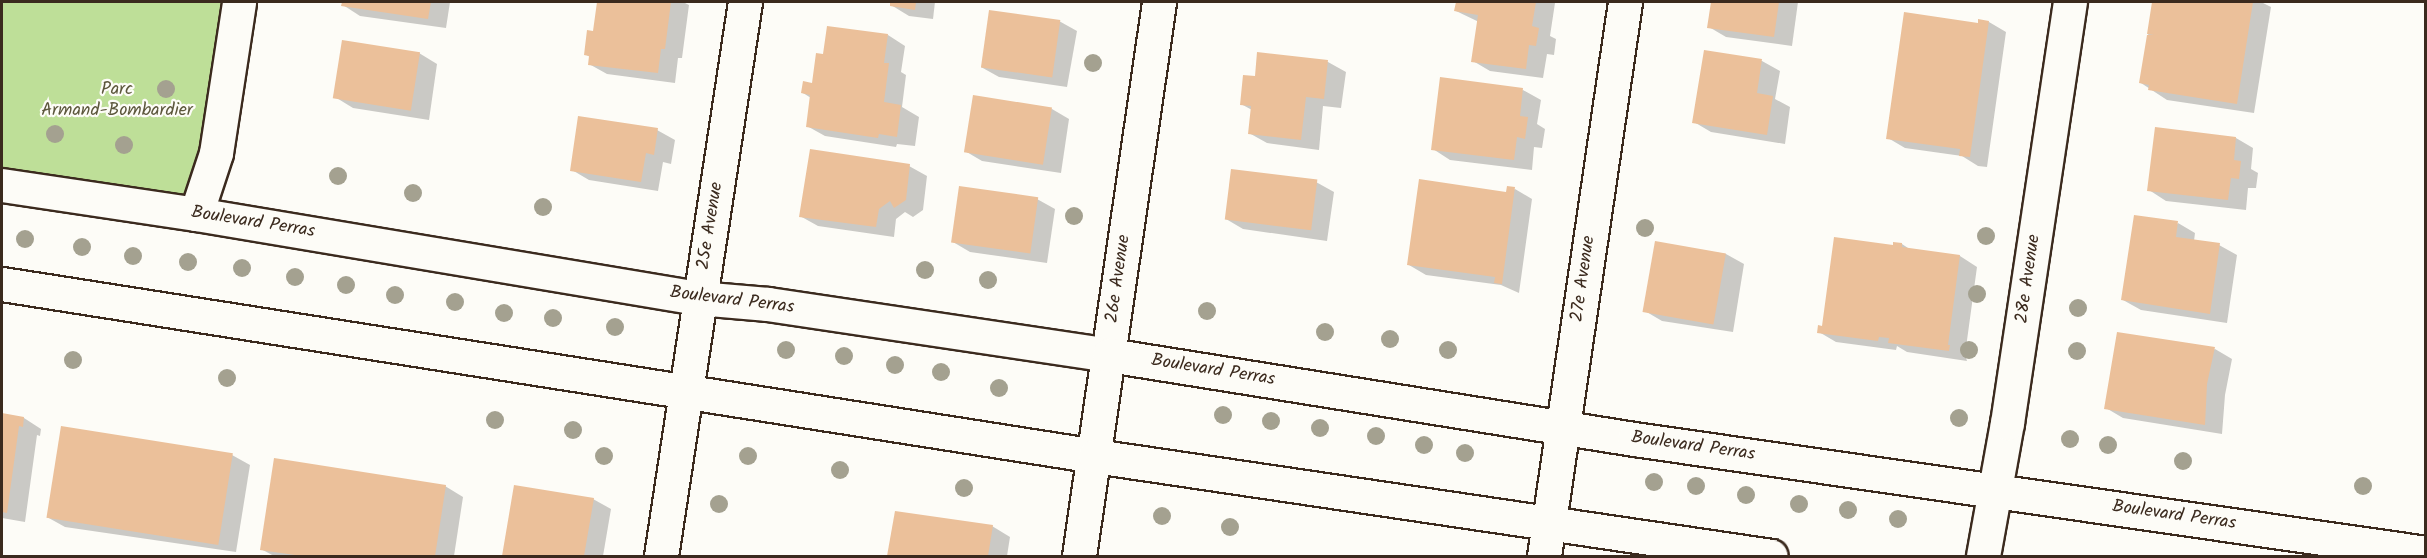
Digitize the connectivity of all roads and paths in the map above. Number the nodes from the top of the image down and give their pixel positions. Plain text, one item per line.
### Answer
1 (239, 2) edge
2 (745, 2) edge
3 (1159, 2) edge
4 (1625, 2) edge
5 (2070, 2) edge
6 (2, 185) edge
7 (196, 214) junction
8 (2, 284) edge
9 (698, 298) junction
10 (1108, 355) junction
11 (685, 391) junction
12 (1564, 426) junction
13 (1095, 456) junction
14 (1994, 490) junction
15 (1546, 541) edge
16 (2426, 553) edge
17 (661, 556) edge
18 (1079, 556) edge
19 (1771, 556) edge
20 (1983, 556) edge

1 - 7 main road
2 - 9 main road, 25e Avenue
3 - 10 main road, 26e Avenue
4 - 12 main road, 27e Avenue
5 - 14 main road, 28e Avenue
6 - 7 main road, Boulevard Perras
7 - 9 main road, Boulevard Perras
8 - 11 main road
9 - 10 main road, Boulevard Perras
9 - 11 main road, 25e Avenue
10 - 12 main road, Boulevard Perras
10 - 13 main road, 26e Avenue
11 - 13 main road
11 - 17 main road, 25e Avenue
12 - 14 main road, Boulevard Perras
12 - 15 main road, 27e Avenue
13 - 15 main road
13 - 18 main road, 26e Avenue
14 - 16 main road, Boulevard Perras
14 - 20 main road, 28e Avenue
15 - 19 main road

